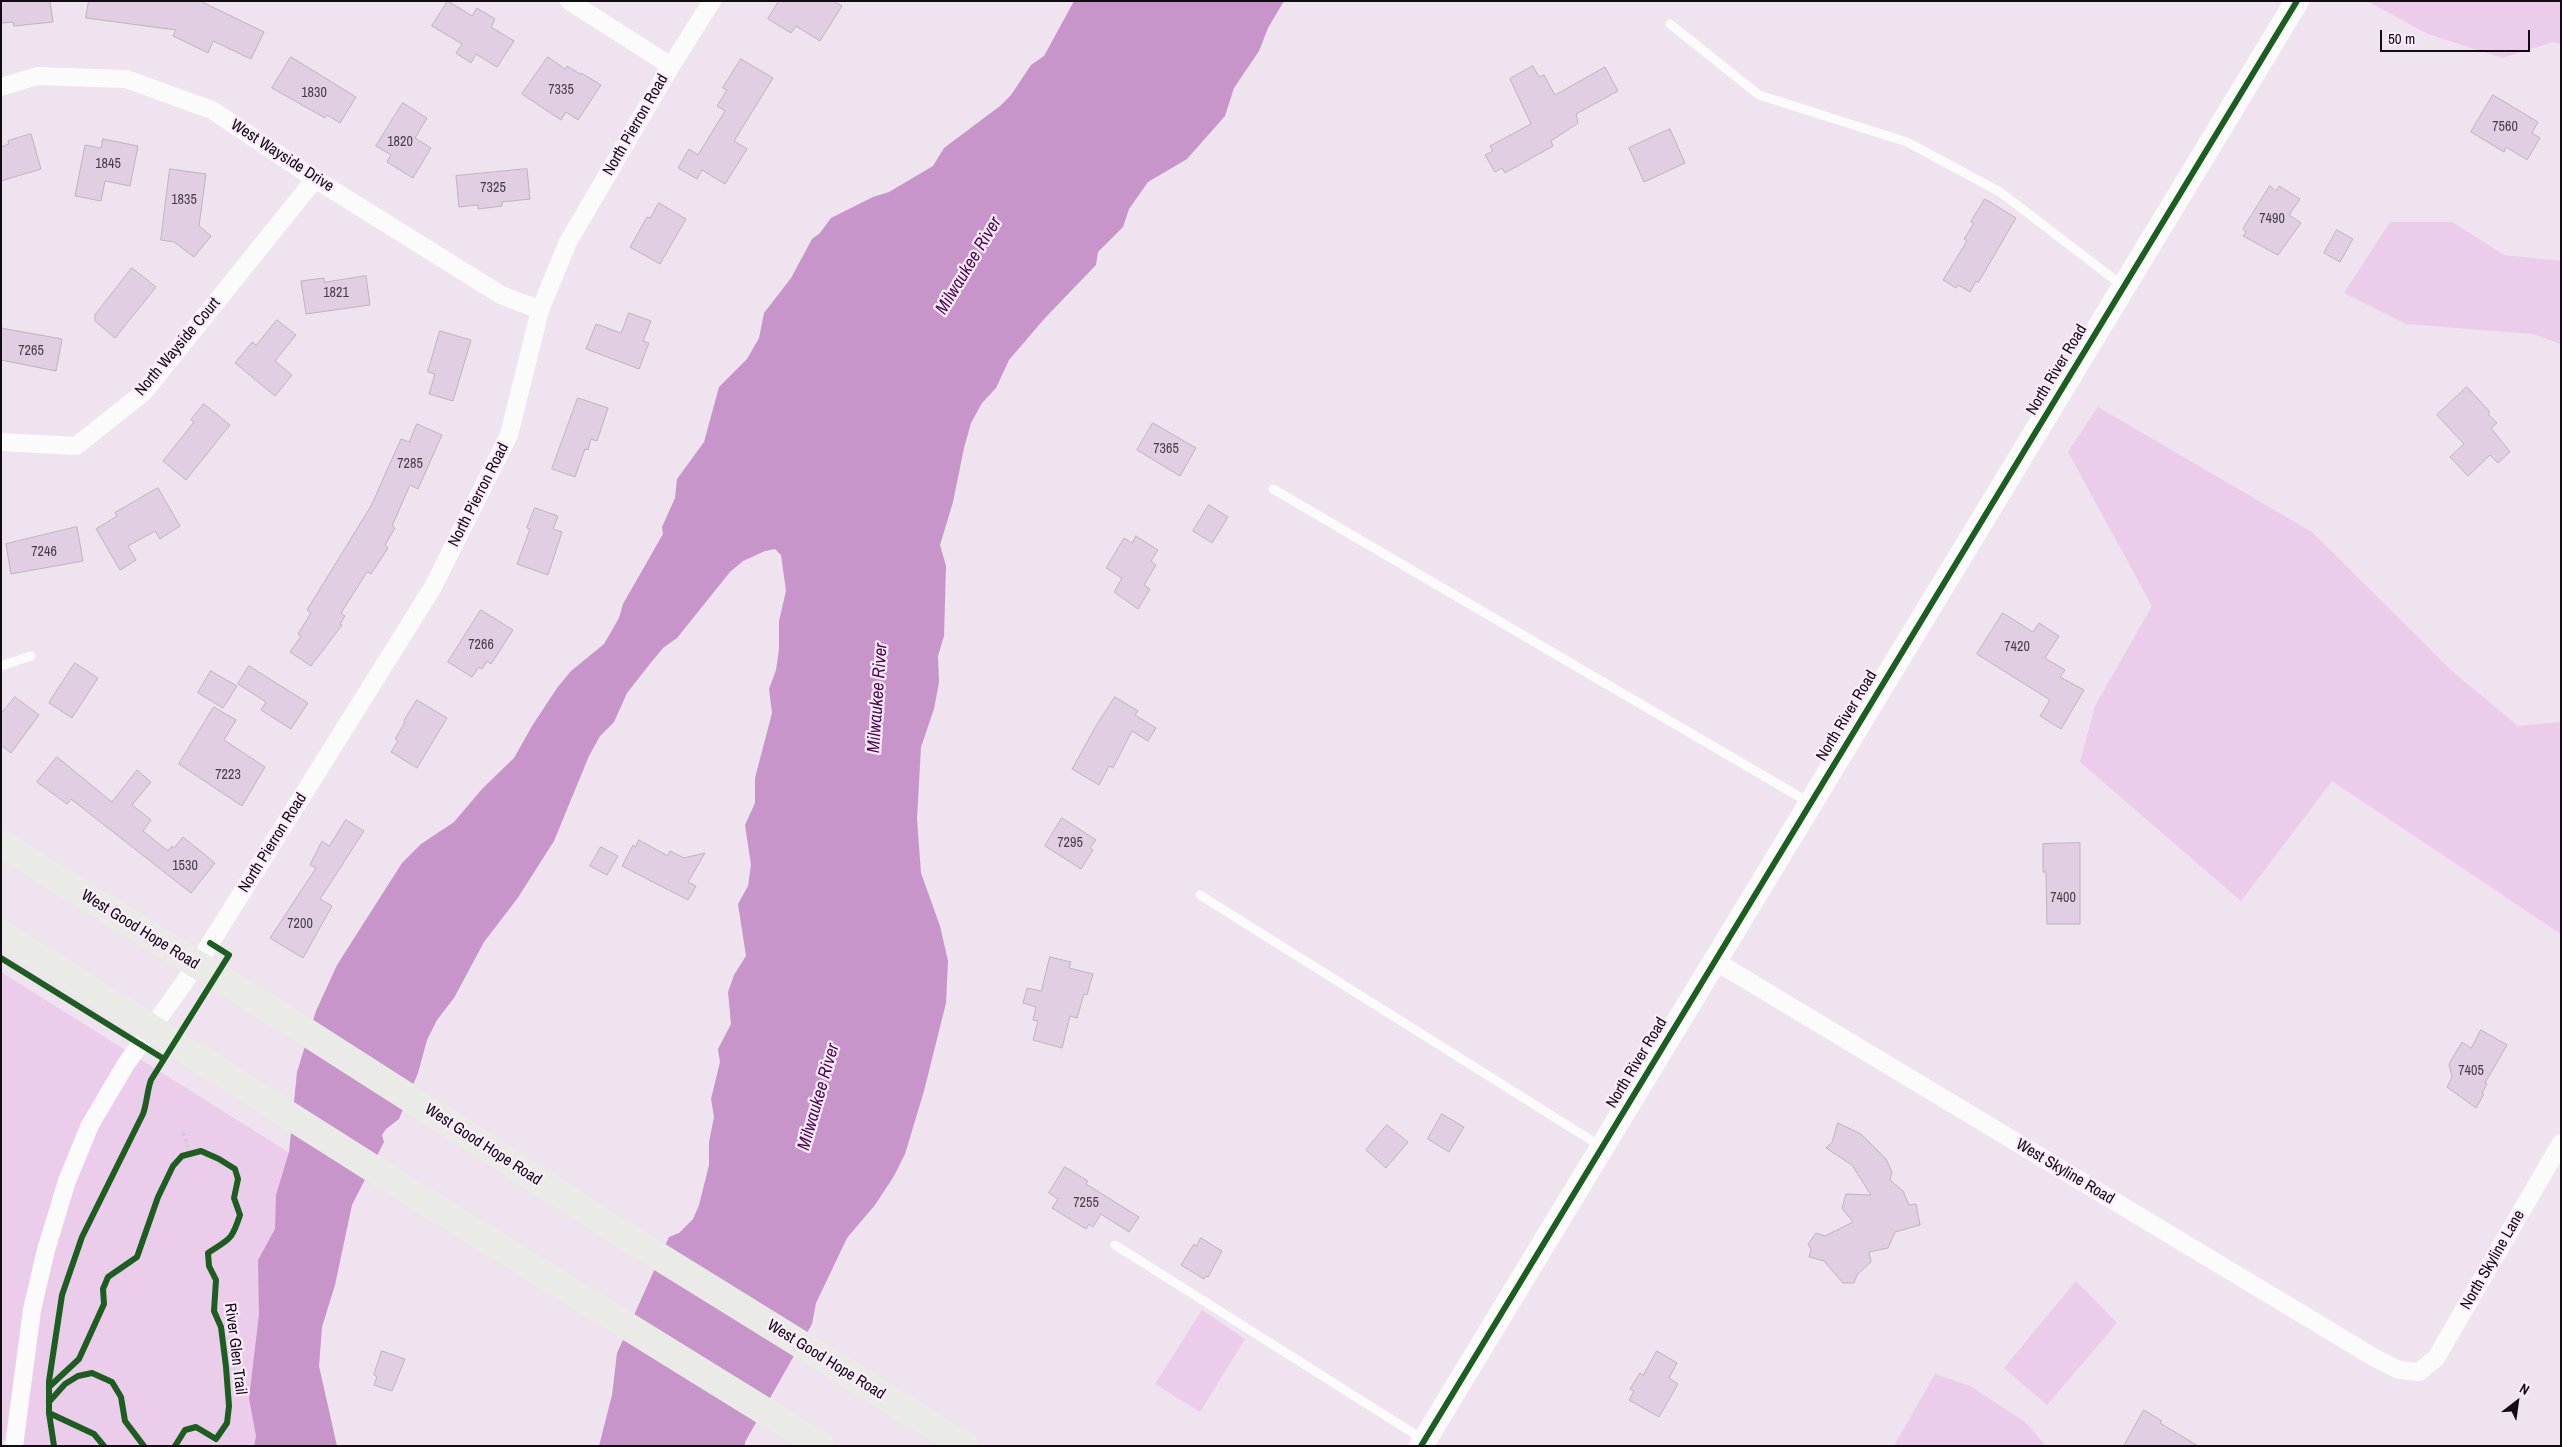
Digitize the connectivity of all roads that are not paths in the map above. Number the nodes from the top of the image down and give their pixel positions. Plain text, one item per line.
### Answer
1 (569, 1) edge
2 (712, 1) edge
3 (2297, 1) edge
4 (1670, 24) dead end
5 (671, 66) junction
6 (1, 87) edge
7 (315, 179) junction
8 (2124, 286) junction
9 (540, 310) junction
10 (1, 442) edge
11 (1273, 489) dead end
12 (31, 656) dead end
13 (1, 666) edge
14 (1810, 803) junction
15 (1, 844) edge
16 (1200, 895) dead end
17 (1, 933) edge
18 (1715, 961) junction
19 (196, 966) junction
20 (151, 1027) junction
21 (2561, 1143) edge
22 (1602, 1147) junction
23 (1116, 1245) dead end
24 (2419, 1372) joint
25 (814, 1442) edge
26 (1423, 1443) edge
27 (14, 1446) edge
28 (965, 1446) edge

1 - 5 street
2 - 5 street, North Pierron Road
3 - 8 street, North River Road
4 - 8 lane
5 - 9 street, North Pierron Road
6 - 7 street, West Wayside Drive
7 - 9 street, West Wayside Drive
7 - 10 street, North Wayside Court
8 - 14 street, North River Road
9 - 19 street, North Pierron Road
11 - 14 lane
12 - 13 lane
14 - 18 street, North River Road
15 - 19 main road, West Good Hope Road
16 - 22 lane
17 - 20 main road
18 - 22 street, North River Road
18 - 24 street, West Skyline Road
19 - 20 street, North Pierron Road
19 - 28 main road, West Good Hope Road
20 - 25 main road
20 - 27 street, North Pierron Road
21 - 24 street, North Skyline Lane
22 - 26 street, North River Road
23 - 26 lane

